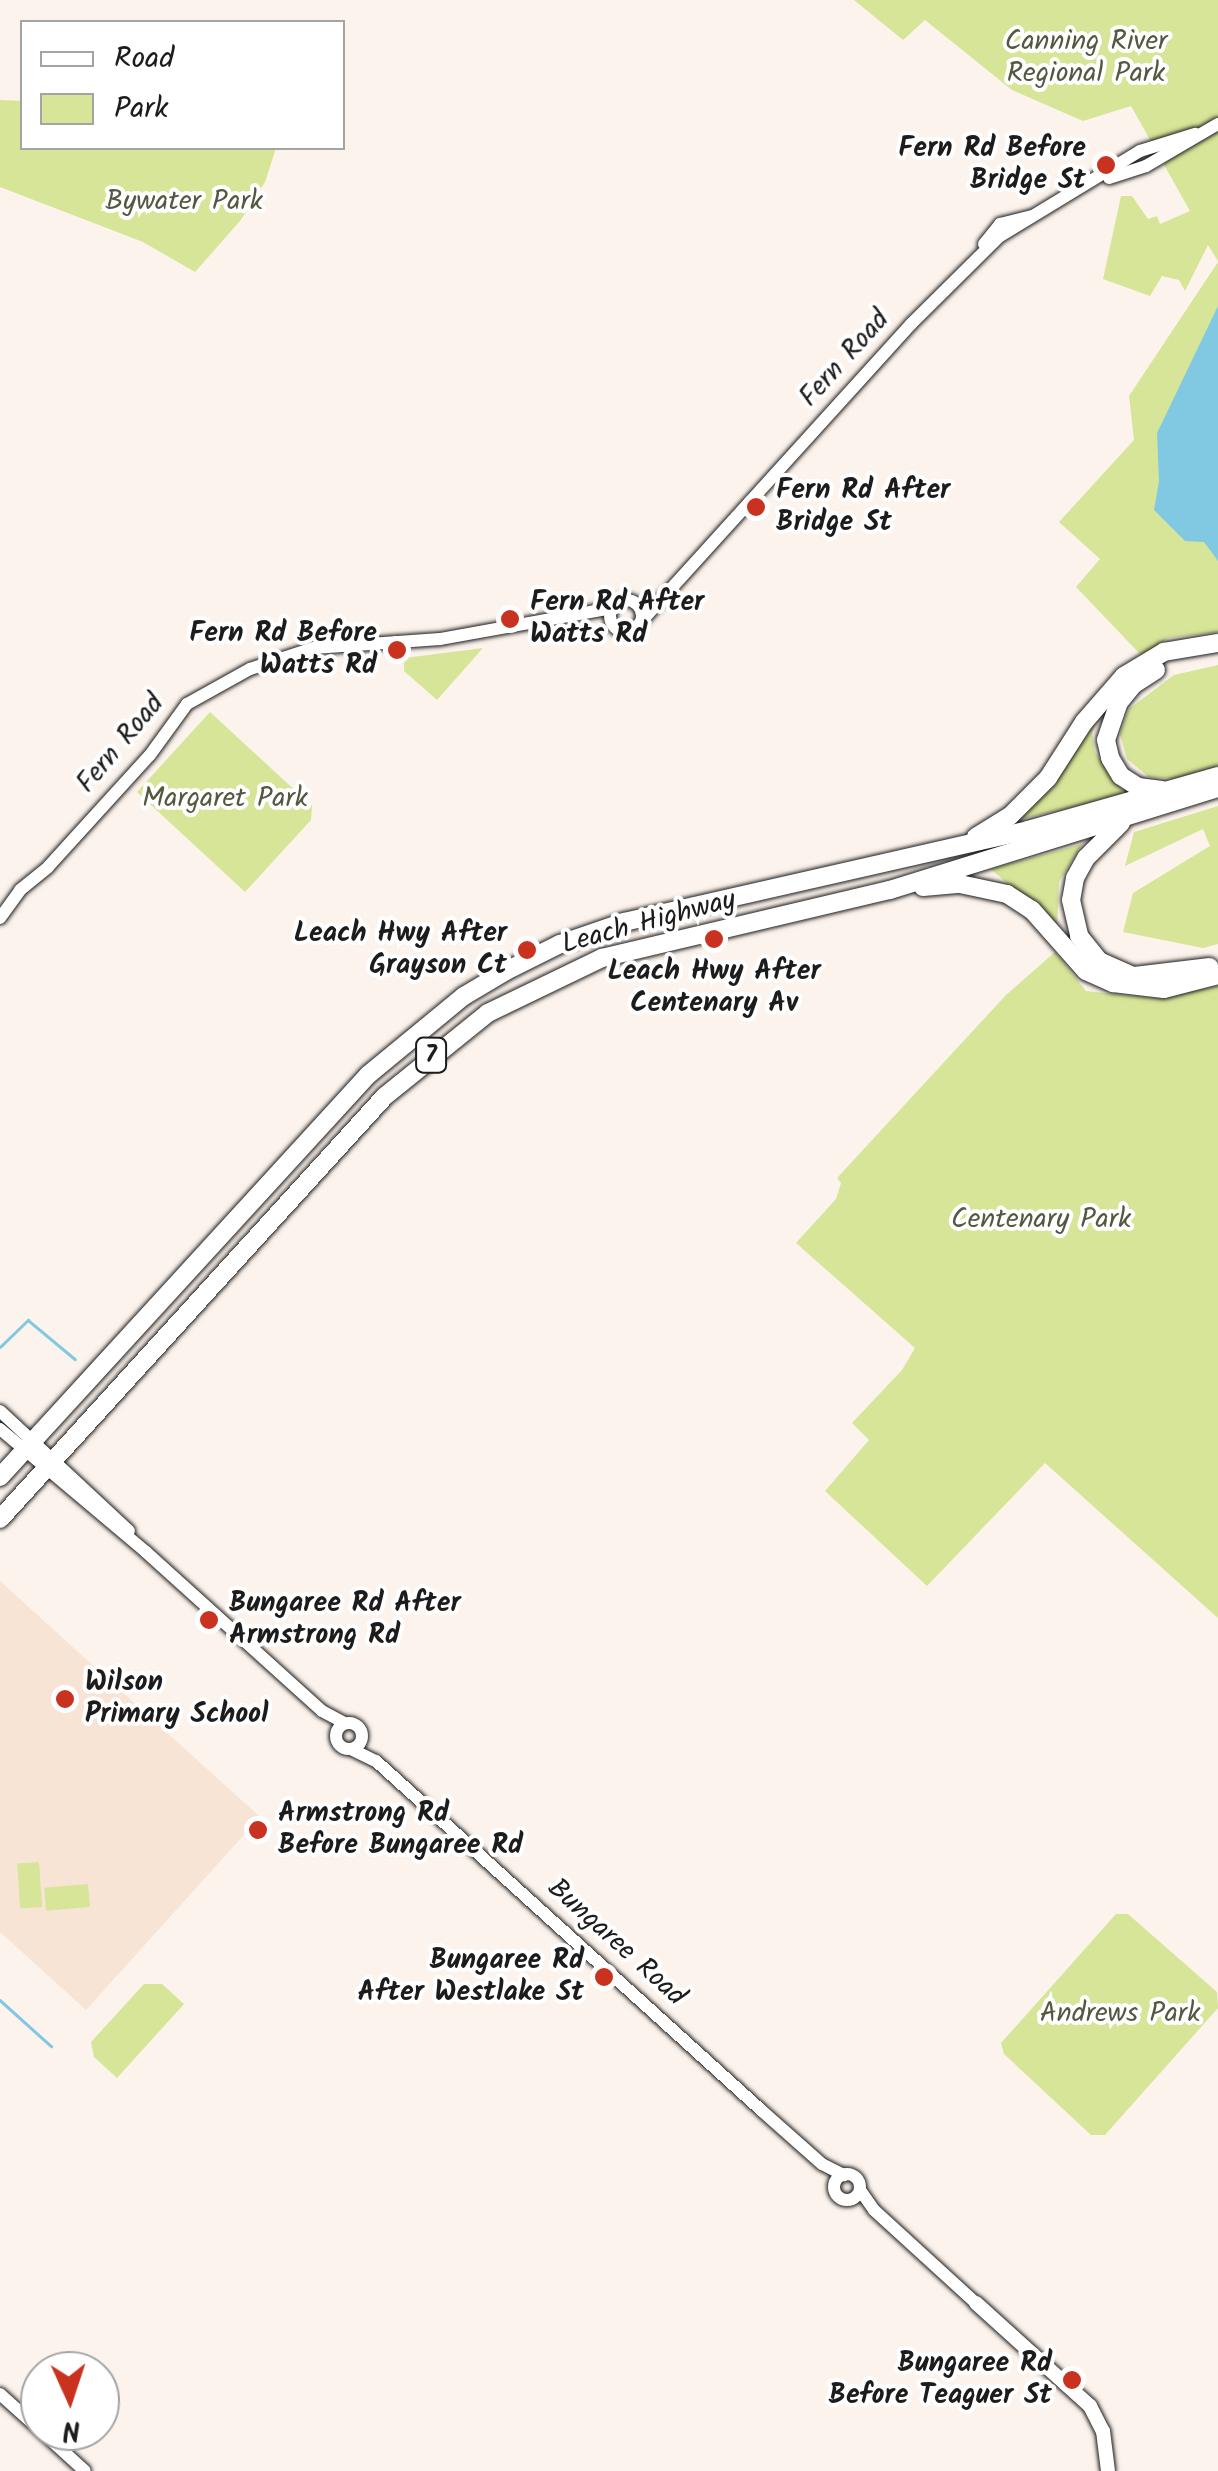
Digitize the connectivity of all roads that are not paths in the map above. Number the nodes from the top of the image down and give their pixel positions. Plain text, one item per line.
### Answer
1 (1218, 124) edge
2 (665, 591) junction
3 (630, 601) junction
4 (613, 608) junction
5 (551, 620) junction
6 (639, 624) junction
7 (614, 627) junction
8 (1218, 643) edge
9 (1218, 652) edge
10 (1218, 776) edge
11 (1218, 788) edge
12 (1169, 791) junction
13 (1124, 819) junction
14 (962, 846) junction
15 (890, 890) junction
16 (0, 918) edge
17 (1218, 964) edge
18 (1218, 974) edge
19 (535, 987) junction
20 (424, 1028) junction
21 (0, 1410) edge
22 (0, 1429) edge
23 (28, 1445) junction
24 (50, 1464) junction
25 (0, 1477) edge
26 (0, 1519) edge
27 (340, 1729) junction
28 (362, 1737) junction
29 (351, 1749) junction
30 (376, 1761) junction
31 (840, 2179) junction
32 (856, 2195) junction
33 (976, 2304) joint
34 (0, 2394) edge
35 (20, 2412) edge
36 (63, 2451) edge
37 (85, 2471) edge
38 (1108, 2471) edge

1 - 2 street, Fern Road
2 - 3 street, Fern Road
2 - 6 street, Fern Road
3 - 4 street, Fern Road
3 - 6 street
4 - 5 street, Fern Road
4 - 7 street
5 - 7 street, Fern Road
5 - 16 street, Fern Road
6 - 7 street, Fern Road
8 - 14 highway
9 - 12 highway
10 - 12 highway, Leach Highway / 7
11 - 13 highway, Leach Highway / 7
12 - 14 highway, Leach Highway / 7
13 - 15 highway, Leach Highway / 7
13 - 17 highway
14 - 20 highway, Leach Highway / 7
15 - 18 highway
15 - 19 highway, Leach Highway / 7
19 - 20 highway
19 - 24 highway, Leach Highway / 7
20 - 23 highway, Leach Highway / 7
21 - 23 street
22 - 23 street
23 - 24 street
23 - 25 highway, Leach Highway / 7
24 - 26 highway, Leach Highway / 7
24 - 27 street
27 - 28 street
27 - 29 street, Bungaree Road
28 - 29 street
28 - 30 street, Bungaree Road
29 - 30 street, Bungaree Road
30 - 31 street, Bungaree Road
31 - 32 street, Bungaree Road
31 - 32 street, Bungaree Road
32 - 33 street, Bungaree Road
33 - 38 main road, Bungaree Road
34 - 35 street
36 - 37 street

